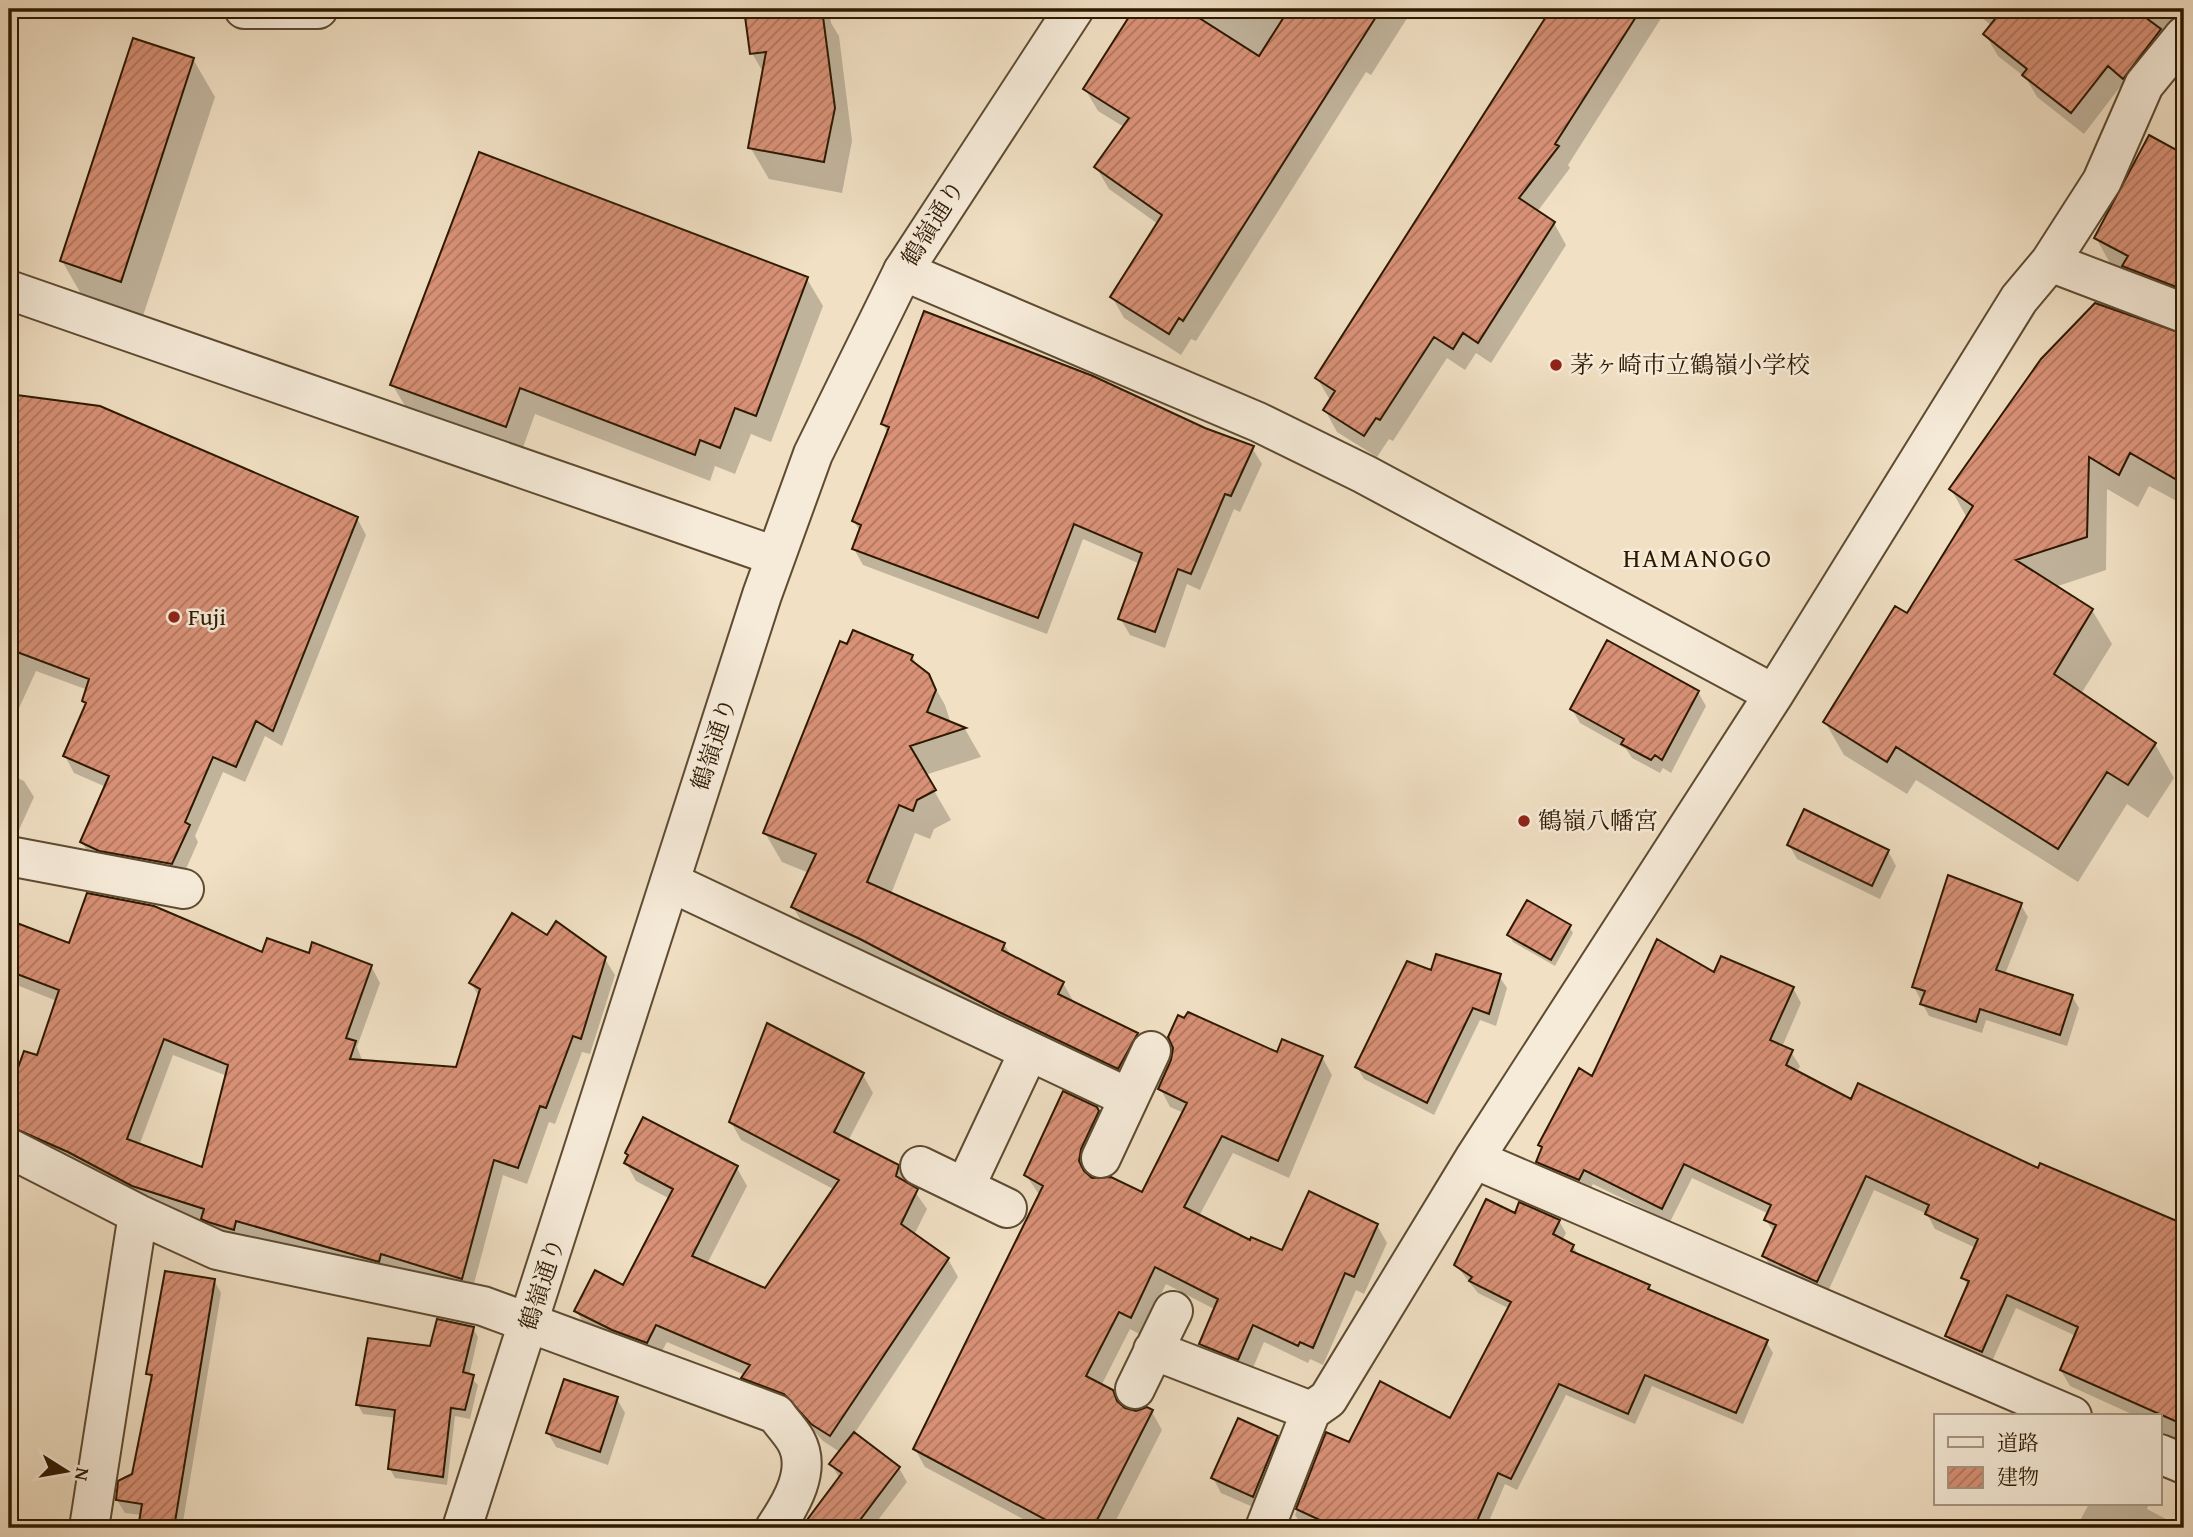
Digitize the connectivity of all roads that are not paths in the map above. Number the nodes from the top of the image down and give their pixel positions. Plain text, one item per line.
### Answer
1 (244, 9) edge
2 (318, 9) edge
3 (1074, 9) edge
4 (2184, 36) edge
5 (2050, 262) junction
6 (903, 271) junction
7 (9, 290) edge
8 (2184, 313) edge
9 (775, 556) junction
10 (1774, 694) junction
11 (9, 856) edge
12 (670, 882) junction
13 (184, 889) dead end
14 (1029, 1051) junction
15 (1152, 1051) dead end
16 (1129, 1098) junction
17 (9, 1148) edge
18 (1101, 1158) dead end
19 (1474, 1159) junction
20 (920, 1166) dead end
21 (965, 1187) junction
22 (1007, 1208) dead end
23 (138, 1214) junction
24 (1174, 1311) dead end
25 (530, 1321) junction
26 (1153, 1350) junction
27 (1135, 1389) dead end
28 (1311, 1411) junction
29 (2067, 1414) edge
30 (2162, 1455) edge
31 (2184, 1464) edge
32 (89, 1528) edge
33 (462, 1528) edge
34 (775, 1528) edge
35 (1265, 1528) edge

1 - 2 street
3 - 6 street, 鶴嶺通り
4 - 5 street
5 - 8 street
5 - 10 street
6 - 9 street, 鶴嶺通り
6 - 10 street
7 - 9 street
9 - 12 street, 鶴嶺通り
10 - 19 street
11 - 13 street
12 - 14 street
12 - 25 street, 鶴嶺通り
14 - 16 street
14 - 21 street
15 - 16 street
16 - 18 street
17 - 23 street
19 - 28 street
19 - 29 street
20 - 21 street
21 - 22 street
23 - 25 street
23 - 32 street
24 - 26 street
25 - 33 street, 鶴嶺通り
25 - 34 street
26 - 27 street
26 - 28 street
28 - 35 street
30 - 31 street

